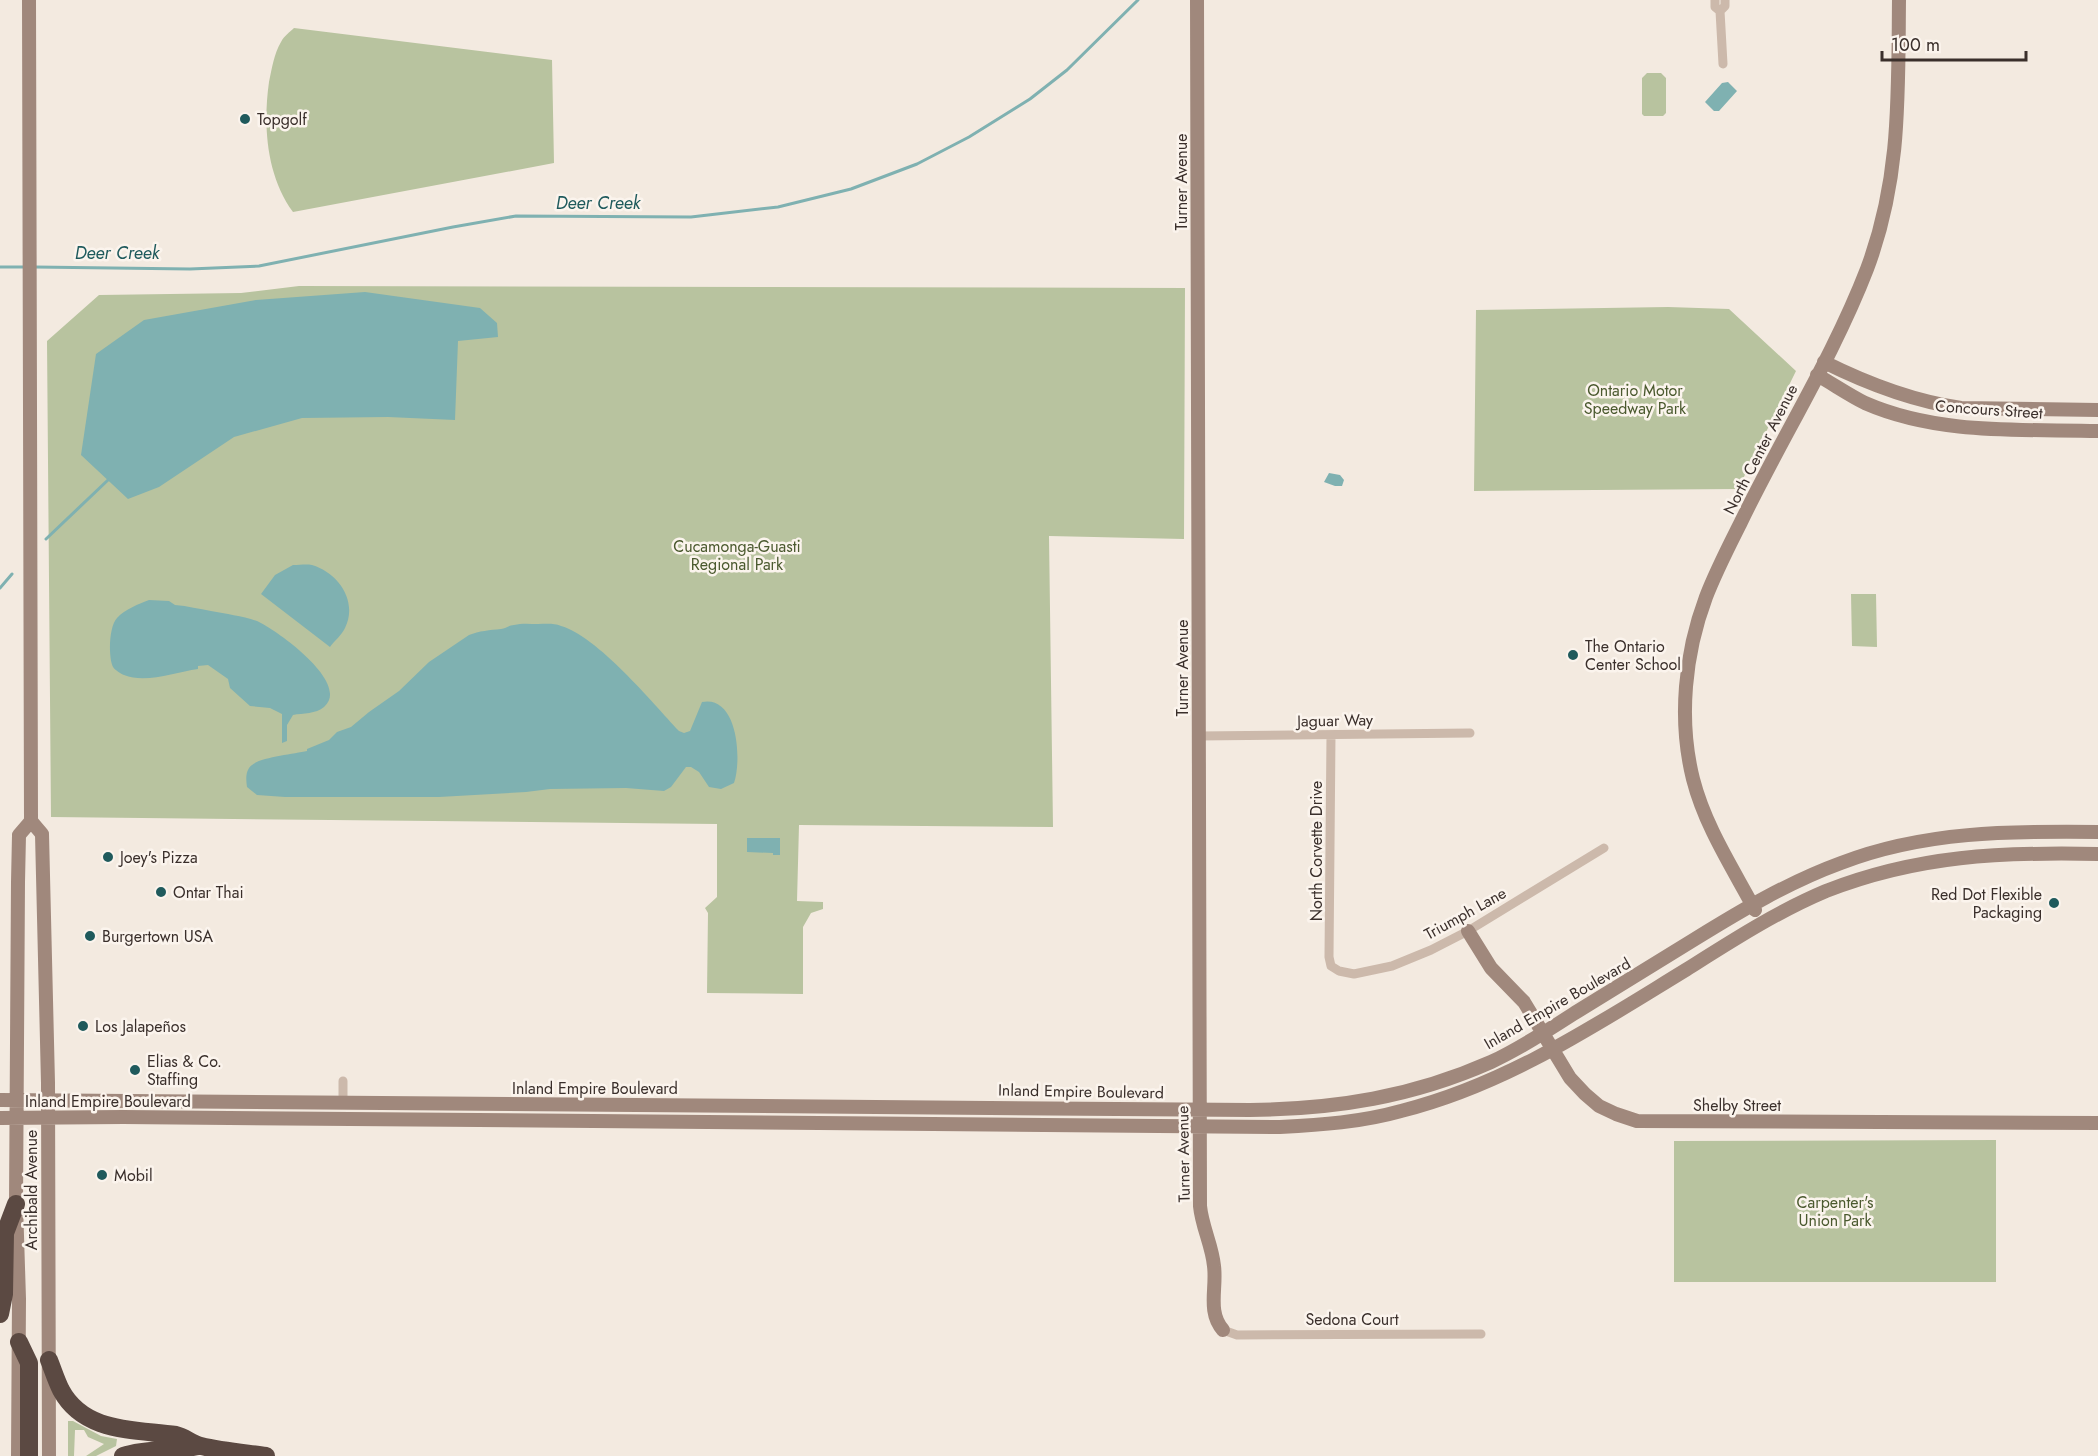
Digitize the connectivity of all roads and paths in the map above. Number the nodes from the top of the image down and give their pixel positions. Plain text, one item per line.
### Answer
1 (29, 0) edge
2 (1197, 0) edge
3 (1715, 0) edge
4 (1725, 0) edge
5 (1899, 0) edge
6 (1720, 11) junction
7 (1723, 64) dead end
8 (1824, 362) junction
9 (1817, 375) junction
10 (2098, 410) edge
11 (2098, 431) edge
12 (1470, 733) dead end
13 (1331, 735) junction
14 (1199, 736) junction
15 (31, 820) junction
16 (2098, 832) edge
17 (1604, 848) dead end
18 (2098, 854) edge
19 (1752, 904) junction
20 (1762, 922) junction
21 (1468, 931) junction
22 (1332, 966) joint
23 (1543, 1033) junction
24 (1553, 1050) junction
25 (343, 1081) dead end
26 (0, 1100) edge
27 (18, 1100) junction
28 (47, 1100) junction
29 (343, 1102) junction
30 (1199, 1110) junction
31 (0, 1118) edge
32 (18, 1118) junction
33 (47, 1118) junction
34 (2098, 1123) edge
35 (1199, 1126) junction
36 (16, 1204) junction
37 (0, 1314) edge
38 (1223, 1330) joint
39 (1481, 1334) dead end
40 (19, 1342) junction
41 (49, 1360) junction
42 (199, 1446) junction
43 (18, 1456) edge
44 (29, 1456) edge
45 (49, 1456) edge
46 (123, 1456) edge
47 (266, 1456) edge

1 - 15 main road, Archibald Avenue
2 - 14 main road, Turner Avenue
3 - 6 street
4 - 6 street
5 - 8 main road, North Center Avenue
6 - 7 street
8 - 9 main road, North Center Avenue
8 - 10 main road, Concours Street
9 - 11 main road, Concours Street
9 - 19 main road, North Center Avenue
12 - 13 street, Jaguar Way
13 - 14 street, Jaguar Way
13 - 22 street, North Corvette Drive
14 - 30 main road, Turner Avenue
15 - 27 main road, Archibald Avenue
15 - 28 main road, Archibald Avenue
16 - 19 main road, Inland Empire Boulevard
17 - 21 street, Triumph Lane
18 - 20 main road, Inland Empire Boulevard
19 - 20 main road, North Center Avenue
19 - 23 main road, Inland Empire Boulevard
20 - 24 main road, Inland Empire Boulevard
21 - 22 street, Triumph Lane
21 - 23 main road, Shelby Street
23 - 24 main road, Shelby Street
23 - 30 main road, Inland Empire Boulevard
24 - 34 main road, Shelby Street
24 - 35 main road, Inland Empire Boulevard
25 - 29 street
26 - 27 main road, Inland Empire Boulevard
27 - 28 main road, Inland Empire Boulevard
27 - 32 main road, Archibald Avenue
28 - 29 main road, Inland Empire Boulevard
28 - 33 main road, Archibald Avenue
29 - 30 main road, Inland Empire Boulevard
30 - 35 main road, Turner Avenue
31 - 32 main road, Inland Empire Boulevard
32 - 33 main road, Inland Empire Boulevard
32 - 36 main road, Archibald Avenue
33 - 35 main road, Inland Empire Boulevard
33 - 41 main road, Archibald Avenue
35 - 38 main road, Turner Avenue
36 - 37 highway
36 - 40 main road, Archibald Avenue
38 - 39 street, Sedona Court
40 - 43 main road, Archibald Avenue
40 - 44 highway
41 - 42 highway
41 - 45 main road, Archibald Avenue
42 - 46 highway
42 - 47 highway

